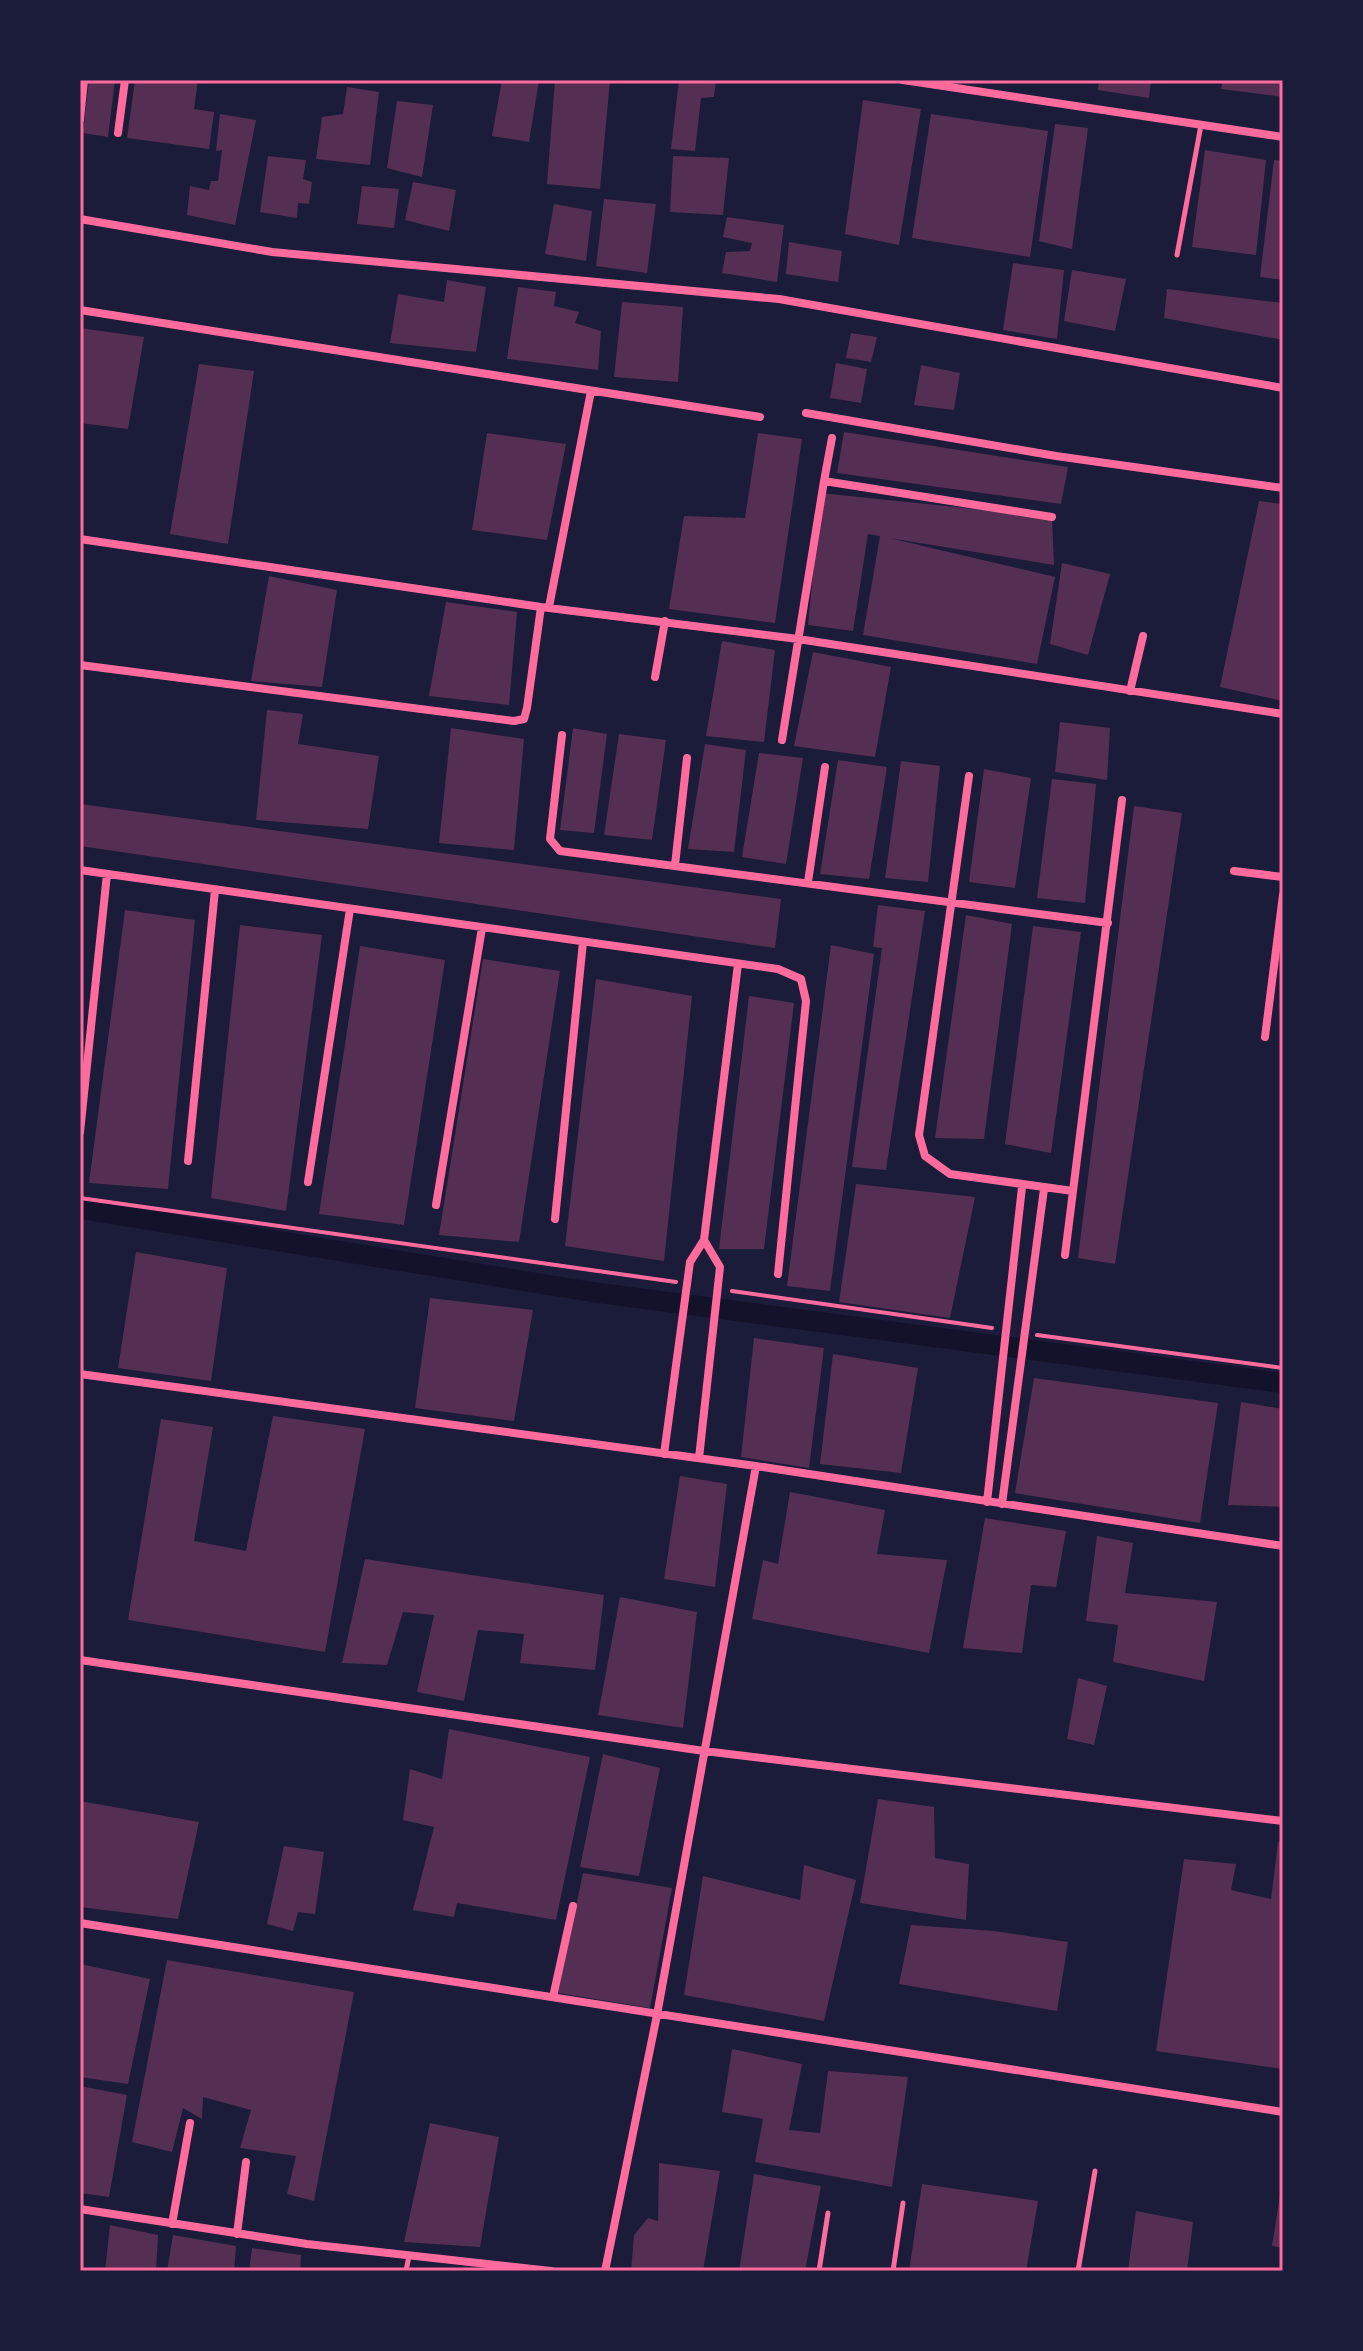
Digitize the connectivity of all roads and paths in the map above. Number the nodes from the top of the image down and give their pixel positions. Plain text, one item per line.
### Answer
1 (84, 80) edge
2 (125, 80) edge
3 (903, 80) edge
4 (80, 119) edge
5 (1202, 124) junction
6 (118, 133) dead end
7 (1283, 137) edge
8 (80, 219) edge
9 (1177, 255) dead end
10 (80, 310) edge
11 (1283, 388) edge
12 (591, 391) junction
13 (806, 413) dead end
14 (760, 417) dead end
15 (832, 438) dead end
16 (824, 481) junction
17 (1283, 488) edge
18 (1052, 517) dead end
19 (80, 539) edge
20 (545, 607) junction
21 (665, 621) junction
22 (1143, 636) dead end
23 (798, 639) junction
24 (80, 665) edge
25 (655, 677) dead end
26 (1130, 691) junction
27 (1283, 714) edge
28 (562, 735) dead end
29 (782, 740) dead end
30 (687, 758) dead end
31 (825, 767) dead end
32 (969, 776) dead end
33 (1122, 800) dead end
34 (675, 865) junction
35 (80, 870) edge
36 (1234, 871) dead end
37 (107, 874) junction
38 (1283, 877) edge
39 (808, 882) junction
40 (215, 890) junction
41 (1283, 895) edge
42 (954, 901) junction
43 (350, 909) junction
44 (1108, 923) junction
45 (482, 928) junction
46 (583, 942) junction
47 (1279, 962) edge
48 (738, 964) junction
49 (1265, 1037) dead end
50 (80, 1132) edge
51 (188, 1161) dead end
52 (308, 1182) dead end
53 (1022, 1187) junction
54 (1044, 1189) junction
55 (1073, 1191) junction
56 (436, 1205) dead end
57 (555, 1219) dead end
58 (704, 1240) junction
59 (1065, 1255) dead end
60 (778, 1274) dead end
61 (1008, 1315) junction
62 (1027, 1317) junction
63 (80, 1374) edge
64 (998, 1399) junction
65 (1017, 1400) junction
66 (664, 1454) junction
67 (699, 1458) junction
68 (756, 1466) junction
69 (987, 1502) junction
70 (1002, 1504) junction
71 (1283, 1546) edge
72 (80, 1660) edge
73 (704, 1751) junction
74 (1283, 1821) edge
75 (573, 1906) dead end
76 (80, 1923) edge
77 (553, 1997) junction
78 (657, 2015) junction
79 (1283, 2112) edge
80 (190, 2123) dead end
81 (246, 2162) dead end
82 (1095, 2171) dead end
83 (903, 2203) dead end
84 (80, 2209) edge
85 (828, 2213) dead end
86 (172, 2224) junction
87 (237, 2234) junction
88 (409, 2256) junction
89 (406, 2271) edge
90 (551, 2271) edge
91 (605, 2271) edge
92 (819, 2271) edge
93 (893, 2271) edge
94 (1078, 2271) edge

1 - 4 street
2 - 6 street
3 - 5 street
5 - 7 street
5 - 9 lane
8 - 11 street
10 - 12 street
12 - 14 street
12 - 20 street
13 - 17 street
15 - 16 street
16 - 18 street
16 - 23 street
19 - 20 street
20 - 21 street
20 - 24 street
21 - 23 street
21 - 25 street
22 - 26 street
23 - 26 street
23 - 29 street
26 - 27 street
28 - 34 street
30 - 34 street
31 - 39 street
32 - 42 street
33 - 44 street
34 - 39 street
35 - 37 street
36 - 38 street
37 - 40 street
37 - 50 street
39 - 42 street
40 - 43 street
40 - 51 street
41 - 47 street
42 - 44 street
42 - 53 street
43 - 45 street
43 - 52 street
44 - 55 street
45 - 46 street
45 - 56 street
46 - 48 street
46 - 57 street
47 - 49 street
48 - 58 street
48 - 60 street
53 - 54 street
53 - 61 street
54 - 55 street
54 - 62 street
55 - 59 street
58 - 66 street
58 - 67 street
61 - 62 street
61 - 64 street
62 - 65 street
63 - 66 street
64 - 65 street
64 - 69 street
65 - 70 street
66 - 67 street
67 - 68 street
68 - 69 street
68 - 73 street
69 - 70 street
70 - 71 street
72 - 73 street
73 - 74 street
73 - 78 street
75 - 77 street
76 - 77 street
77 - 78 street
78 - 79 street
78 - 91 street
80 - 86 street
81 - 87 street
82 - 94 lane
83 - 93 lane
84 - 86 street
85 - 92 lane
86 - 87 street
87 - 88 street
88 - 89 lane
88 - 90 street

